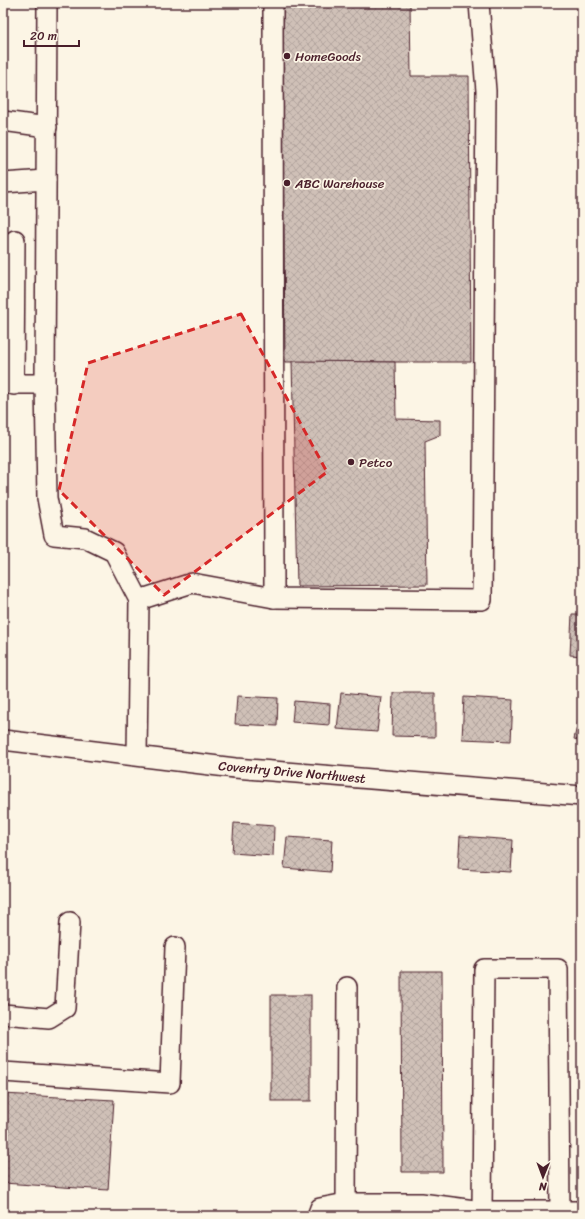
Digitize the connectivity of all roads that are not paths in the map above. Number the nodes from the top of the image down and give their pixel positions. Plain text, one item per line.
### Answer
1 (48, 3) edge
2 (273, 3) edge
3 (479, 3) edge
4 (3, 121) edge
5 (47, 127) junction
6 (46, 180) junction
7 (3, 183) edge
8 (9, 240) edge
9 (46, 241) junction
10 (8, 384) edge
11 (45, 384) junction
12 (274, 598) junction
13 (140, 600) junction
14 (3, 740) edge
15 (137, 755) junction
16 (582, 796) edge
17 (70, 922) dead end
18 (175, 947) dead end
19 (347, 987) dead end
20 (3, 1014) edge
21 (3, 1072) edge
22 (346, 1203) junction
23 (421, 1210) edge
24 (482, 1211) junction
25 (560, 1211) junction
26 (582, 1211) edge
27 (317, 1216) edge

1 - 5 street
2 - 12 street
3 - 12 street
4 - 5 street
5 - 6 street
6 - 7 street
6 - 9 street
8 - 9 street
8 - 10 street
9 - 11 street
10 - 11 street
11 - 13 street
12 - 13 street
13 - 15 street
14 - 15 street, Coventry Drive Northwest
15 - 16 street, Coventry Drive Northwest
17 - 20 street
18 - 21 street
19 - 22 street
22 - 23 street
22 - 27 street
23 - 24 street
24 - 25 street
24 - 25 street
25 - 26 street

